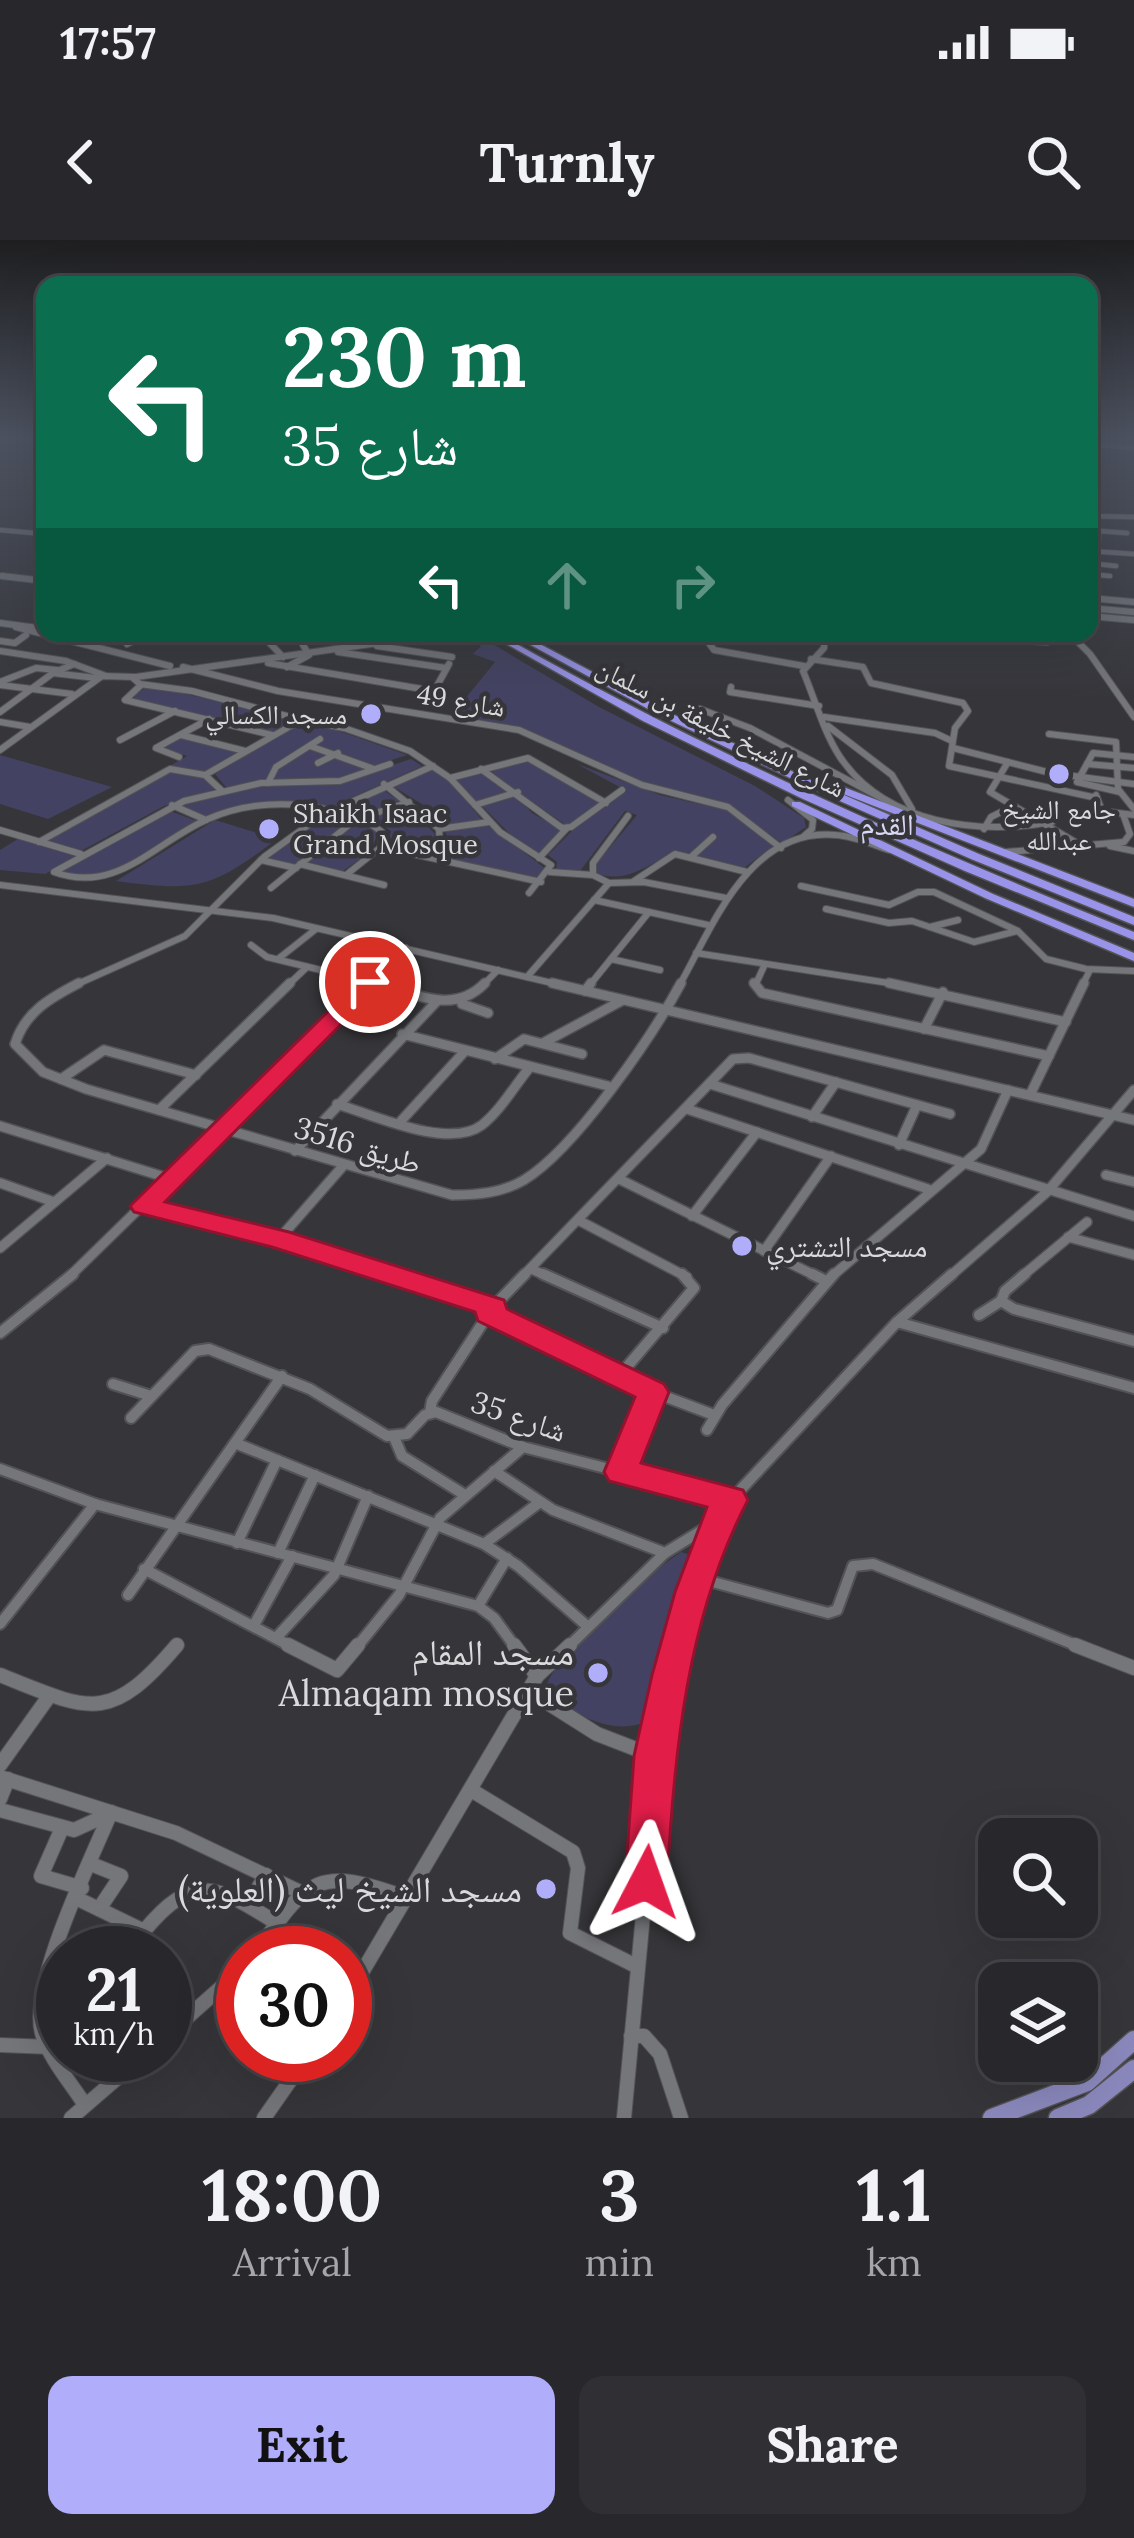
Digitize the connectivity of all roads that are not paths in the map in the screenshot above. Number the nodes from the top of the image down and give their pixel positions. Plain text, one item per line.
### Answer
1 (0, 530) edge
2 (36, 533) edge
3 (1127, 533) dead end
4 (1099, 535) edge
5 (1098, 551) edge
6 (1119, 553) junction
7 (1134, 554) edge
8 (1126, 561) dead end
9 (1098, 564) edge
10 (1116, 566) dead end
11 (36, 574) edge
12 (1098, 575) edge
13 (0, 576) edge
14 (25, 576) junction
15 (1110, 576) dead end
16 (36, 579) edge
17 (1098, 597) edge
18 (1118, 601) junction
19 (1134, 602) edge
20 (1117, 610) junction
21 (1098, 611) edge
22 (1098, 613) edge
23 (1134, 616) edge
24 (0, 623) edge
25 (16, 627) junction
26 (36, 628) edge
27 (36, 633) edge
28 (26, 635) dead end
29 (0, 641) edge
30 (84, 642) edge
31 (138, 642) joint
32 (269, 642) edge
33 (385, 642) dead end
34 (507, 642) edge
35 (529, 642) edge
36 (708, 642) edge
37 (824, 642) edge
38 (1079, 642) edge
39 (127, 644) dead end
40 (154, 644) dead end
41 (366, 644) junction
42 (303, 645) dead end
43 (327, 650) junction
44 (0, 651) edge
45 (310, 653) junction
46 (285, 657) junction
47 (262, 660) junction
48 (808, 663) junction
49 (74, 664) junction
50 (179, 667) junction
51 (287, 667) junction
52 (446, 668) junction
53 (55, 672) junction
54 (102, 677) junction
55 (132, 677) junction
56 (0, 683) edge
57 (140, 684) junction
58 (731, 687) dead end
59 (32, 689) junction
60 (434, 691) junction
61 (72, 694) junction
62 (445, 698) dead end
63 (637, 701) junction
64 (819, 706) junction
65 (700, 710) dead end
66 (175, 711) junction
67 (0, 712) edge
68 (1134, 717) edge
69 (209, 719) junction
70 (648, 720) junction
71 (298, 721) junction
72 (825, 721) junction
73 (0, 722) edge
74 (29, 727) junction
75 (1049, 734) dead end
76 (181, 735) junction
77 (272, 735) junction
78 (320, 739) dead end
79 (120, 740) dead end
80 (952, 744) junction
81 (310, 746) junction
82 (0, 750) edge
83 (1118, 750) junction
84 (245, 752) junction
85 (1134, 752) edge
86 (338, 753) junction
87 (179, 757) dead end
88 (1008, 762) junction
89 (318, 763) dead end
90 (390, 764) dead end
91 (1087, 764) junction
92 (433, 766) junction
93 (1118, 766) junction
94 (1134, 768) edge
95 (374, 769) junction
96 (482, 769) junction
97 (205, 775) junction
98 (997, 776) junction
99 (1080, 777) junction
100 (450, 778) junction
101 (268, 782) junction
102 (1117, 782) junction
103 (383, 784) junction
104 (1134, 784) edge
105 (221, 790) junction
106 (622, 790) dead end
107 (518, 792) junction
108 (1096, 794) junction
109 (1126, 797) edge
110 (788, 800) junction
111 (409, 802) junction
112 (606, 803) junction
113 (172, 805) junction
114 (475, 805) junction
115 (912, 808) junction
116 (1009, 808) junction
117 (330, 810) junction
118 (1134, 812) edge
119 (1123, 814) junction
120 (628, 816) dead end
121 (361, 817) junction
122 (206, 820) junction
123 (489, 821) junction
124 (1052, 822) junction
125 (562, 827) junction
126 (440, 829) junction
127 (984, 829) junction
128 (0, 830) edge
129 (713, 837) dead end
130 (798, 840) junction
131 (39, 842) junction
132 (1106, 845) junction
133 (1082, 846) junction
134 (381, 847) junction
135 (781, 848) junction
136 (889, 850) junction
137 (993, 850) junction
138 (1034, 851) junction
139 (1134, 851) edge
140 (82, 854) junction
141 (430, 857) junction
142 (691, 857) junction
143 (539, 858) junction
144 (260, 860) junction
145 (298, 866) junction
146 (1040, 869) junction
147 (550, 872) junction
148 (747, 872) junction
149 (346, 875) junction
150 (593, 875) junction
151 (634, 880) junction
152 (541, 882) junction
153 (609, 883) junction
154 (0, 885) edge
155 (384, 885) dead end
156 (801, 886) dead end
157 (271, 887) dead end
158 (529, 893) dead end
159 (726, 898) junction
160 (594, 900) junction
161 (1134, 904) edge
162 (215, 908) junction
163 (826, 909) dead end
164 (650, 912) junction
165 (929, 915) dead end
166 (909, 920) junction
167 (958, 920) dead end
168 (1134, 921) edge
169 (708, 925) junction
170 (930, 927) junction
171 (317, 928) junction
172 (1018, 931) junction
173 (1134, 936) edge
174 (251, 945) dead end
175 (406, 948) junction
176 (696, 953) junction
177 (278, 959) junction
178 (611, 959) junction
179 (765, 964) junction
180 (1134, 964) edge
181 (308, 967) junction
182 (498, 970) junction
183 (660, 970) dead end
184 (1090, 970) junction
185 (527, 977) junction
186 (370, 982) junction
187 (585, 991) junction
188 (944, 992) junction
189 (437, 1000) junction
190 (623, 1000) junction
191 (462, 1004) junction
192 (666, 1010) junction
193 (488, 1013) dead end
194 (1066, 1022) junction
195 (924, 1029) junction
196 (402, 1034) junction
197 (543, 1043) junction
198 (0, 1047) edge
199 (20, 1051) junction
200 (465, 1051) junction
201 (582, 1054) dead end
202 (1049, 1056) junction
203 (495, 1059) junction
204 (530, 1067) junction
205 (196, 1075) junction
206 (61, 1079) junction
207 (836, 1082) junction
208 (710, 1084) junction
209 (608, 1086) junction
210 (1008, 1090) junction
211 (1134, 1090) edge
212 (1030, 1096) junction
213 (338, 1104) junction
214 (917, 1105) junction
215 (688, 1109) junction
216 (159, 1110) junction
217 (950, 1114) dead end
218 (1111, 1115) junction
219 (812, 1117) junction
220 (1134, 1120) edge
221 (401, 1121) junction
222 (1, 1128) edge
223 (220, 1129) junction
224 (757, 1132) junction
225 (899, 1145) junction
226 (296, 1151) junction
227 (831, 1156) junction
228 (107, 1158) junction
229 (962, 1164) junction
230 (343, 1166) junction
231 (1106, 1175) dead end
232 (171, 1179) junction
233 (620, 1180) junction
234 (1134, 1182) edge
235 (0, 1183) edge
236 (928, 1189) junction
237 (1047, 1192) junction
238 (54, 1202) junction
239 (144, 1206) junction
240 (692, 1216) junction
241 (1134, 1216) edge
242 (578, 1220) junction
243 (1087, 1222) dead end
244 (1069, 1237) junction
245 (279, 1239) junction
246 (0, 1248) edge
247 (764, 1251) junction
248 (1134, 1255) edge
249 (531, 1269) junction
250 (826, 1281) junction
251 (1001, 1301) junction
252 (491, 1310) junction
253 (980, 1315) dead end
254 (897, 1322) junction
255 (663, 1328) junction
256 (0, 1333) edge
257 (1134, 1341) edge
258 (620, 1375) junction
259 (282, 1376) junction
260 (112, 1384) dead end
261 (1134, 1388) edge
262 (653, 1392) junction
263 (151, 1396) junction
264 (430, 1412) junction
265 (714, 1415) junction
266 (131, 1418) dead end
267 (707, 1430) dead end
268 (394, 1437) junction
269 (235, 1443) junction
270 (523, 1447) junction
271 (277, 1460) junction
272 (5, 1471) edge
273 (494, 1471) junction
274 (621, 1472) junction
275 (315, 1474) junction
276 (0, 1485) edge
277 (465, 1495) junction
278 (368, 1496) junction
279 (730, 1500) junction
280 (540, 1502) junction
281 (95, 1504) junction
282 (717, 1521) junction
283 (435, 1524) junction
284 (174, 1525) junction
285 (237, 1543) junction
286 (484, 1544) junction
287 (664, 1553) junction
288 (285, 1555) junction
289 (507, 1558) junction
290 (144, 1568) junction
291 (338, 1568) junction
292 (698, 1578) junction
293 (405, 1586) junction
294 (128, 1594) dead end
295 (478, 1606) junction
296 (0, 1624) edge
297 (586, 1624) junction
298 (254, 1625) junction
299 (276, 1638) junction
300 (177, 1645) dead end
301 (1134, 1667) edge
302 (0, 1675) edge
303 (537, 1676) junction
304 (529, 1691) junction
305 (50, 1694) junction
306 (654, 1756) junction
307 (3, 1774) edge
308 (470, 1790) junction
309 (0, 1799) edge
310 (0, 1810) edge
311 (111, 1812) junction
312 (62, 1828) junction
313 (91, 1864) junction
314 (266, 1875) junction
315 (300, 1892) junction
316 (80, 1894) junction
317 (406, 1898) junction
318 (248, 1905) junction
319 (99, 1909) junction
320 (275, 1922) junction
321 (68, 1926) edge
322 (273, 1926) edge
323 (372, 1955) edge
324 (637, 1966) junction
325 (216, 1992) edge
326 (192, 2013) edge
327 (631, 2036) junction
328 (1134, 2040) edge
329 (0, 2045) edge
330 (36, 2046) edge
331 (1134, 2069) edge
332 (71, 2082) edge
333 (112, 2082) edge
334 (290, 2082) edge
335 (85, 2105) junction
336 (71, 2118) edge
337 (265, 2118) edge
338 (624, 2118) edge
339 (681, 2118) edge
340 (992, 2118) edge
341 (1058, 2118) edge

1 - 2 street
3 - 4 street
5 - 6 street
6 - 7 street
6 - 8 street
9 - 10 street
11 - 14 street
12 - 15 street
13 - 14 street
14 - 16 street
17 - 18 street
18 - 19 street
18 - 20 street
20 - 21 street
20 - 23 street
22 - 23 street
24 - 25 street
25 - 26 street
25 - 27 street, شارع 49
28 - 29 street
30 - 50 street, شارع 49
31 - 39 street
31 - 40 street
32 - 46 street
33 - 41 street
34 - 70 highway, شارع الشيخ خليفة بن سلمان
35 - 63 highway, شارع الشيخ خليفة بن سلمان
36 - 48 street
37 - 48 street
38 - 68 street
41 - 43 street
41 - 52 street
42 - 45 street
43 - 45 street
43 - 52 street
44 - 49 street
45 - 46 street
45 - 51 street
46 - 47 street
47 - 50 street
47 - 51 street
48 - 64 street
48 - 80 street
49 - 53 street
49 - 54 street
50 - 55 street
50 - 135 street, شارع 49
51 - 60 street
52 - 60 street
53 - 54 street
53 - 56 street
53 - 59 street
54 - 55 street
54 - 61 street
55 - 57 street
56 - 59 street
57 - 66 street
57 - 71 street
58 - 64 street
59 - 61 street
59 - 67 street
60 - 62 street
61 - 74 street
63 - 137 highway
63 - 168 highway, شارع الشيخ خليفة بن سلمان
64 - 72 street
65 - 115 street
66 - 69 street
66 - 79 street
69 - 76 street
69 - 77 street
70 - 110 highway
70 - 173 highway, شارع الشيخ خليفة بن سلمان
71 - 77 street
71 - 92 street
72 - 80 street
72 - 115 street
72 - 115 street
73 - 74 street
74 - 82 street
75 - 83 street
76 - 84 street
76 - 87 street
77 - 84 street
78 - 81 street
80 - 88 street
80 - 98 street
81 - 86 street
81 - 101 street
83 - 85 street
83 - 91 street
83 - 93 street
84 - 97 street
86 - 89 street
86 - 95 street
88 - 98 street
88 - 99 street
90 - 95 street
91 - 93 street
91 - 99 street
92 - 100 street
92 - 103 street
93 - 94 street
93 - 102 street
95 - 101 street
96 - 100 street
96 - 107 street
96 - 112 street
97 - 105 street
97 - 131 street
98 - 108 street
98 - 116 street
99 - 102 street
99 - 108 street
100 - 114 street
101 - 105 street
102 - 104 street
102 - 109 street
103 - 111 street
103 - 117 street
105 - 113 street
106 - 112 street
107 - 114 street
107 - 125 street
108 - 109 street
108 - 119 street
109 - 118 street
110 - 130 street
110 - 136 highway
111 - 121 street
111 - 126 street
112 - 125 street
113 - 122 street
113 - 140 street
114 - 123 street
115 - 127 street
116 - 124 street
116 - 127 street
117 - 122 street
117 - 144 street
118 - 119 street
119 - 132 street
120 - 150 street
121 - 134 street
121 - 145 street
122 - 140 street
123 - 126 street
123 - 143 street
124 - 127 street
124 - 133 street
125 - 143 street
126 - 141 street
128 - 131 street
129 - 142 street
130 - 135 street, طريق 3516
130 - 136 street
131 - 140 street
132 - 133 street
132 - 139 street
133 - 138 street
134 - 141 street
134 - 149 street
135 - 148 street, طريق 3516
136 - 180 highway
137 - 138 street
137 - 146 highway
138 - 146 street
141 - 152 street
142 - 148 street
142 - 151 street
143 - 147 street
144 - 145 street
144 - 162 street
145 - 149 street
145 - 157 street
146 - 161 highway
147 - 150 street
147 - 152 street
148 - 159 street, طريق 3516
149 - 155 street
150 - 153 street
151 - 153 street
151 - 159 street
152 - 158 street
153 - 160 street
154 - 162 street
156 - 172 street
159 - 169 street, طريق 3516
160 - 164 street
160 - 185 street
162 - 171 street
162 - 199 street
163 - 166 street
164 - 169 street
164 - 178 street
165 - 166 street
166 - 170 street
167 - 170 street
169 - 176 street, طريق 3516
170 - 172 street
171 - 175 street
171 - 177 street
172 - 184 street
174 - 177 street
175 - 182 street
175 - 186 street
176 - 179 street
176 - 192 street, طريق 3516
177 - 181 street
178 - 183 street
178 - 187 street
179 - 188 street
179 - 195 street
180 - 184 street
181 - 186 street
181 - 205 street
182 - 185 street
182 - 191 street
184 - 194 street
185 - 187 street
186 - 189 street
186 - 223 street
187 - 190 street
188 - 194 street
188 - 195 street
189 - 191 street
189 - 196 street
190 - 192 street
190 - 197 street
191 - 193 street
192 - 209 street, طريق 3516
192 - 210 street
194 - 202 street
195 - 202 street
196 - 200 street
196 - 213 street
197 - 201 street
197 - 203 street
198 - 199 street
199 - 206 street, طريق 3516
200 - 203 street
200 - 221 street
202 - 212 street
203 - 204 street
204 - 209 street
204 - 221 street
205 - 206 street
205 - 216 street
206 - 216 street, طريق 3516
207 - 208 street
207 - 214 street
207 - 219 street
208 - 215 street
208 - 219 street
209 - 230 street, طريق 3516
210 - 212 street
210 - 229 street
211 - 218 street
212 - 218 street
213 - 221 street
213 - 226 street
214 - 217 street
214 - 225 street
215 - 224 street
215 - 233 street
216 - 223 street, طريق 3516
218 - 220 street
218 - 237 street
219 - 225 street
222 - 228 street
223 - 226 street, طريق 3516
223 - 232 street
224 - 227 street
224 - 240 street
225 - 229 street
226 - 230 street, طريق 3516
227 - 236 street
227 - 247 street
228 - 232 street
228 - 238 street
229 - 236 street
229 - 237 street
230 - 245 street
231 - 234 street
232 - 239 street
233 - 240 street
233 - 242 street
235 - 238 street
236 - 250 street
237 - 241 street
237 - 254 street
238 - 246 street
239 - 245 street
239 - 256 street
240 - 247 street
242 - 249 street
242 - 255 street
243 - 244 street
244 - 248 street
244 - 251 street
245 - 252 street
247 - 250 street
249 - 252 street
249 - 255 street
250 - 265 street
251 - 253 street
251 - 257 street
252 - 258 street
252 - 264 street
254 - 261 street
254 - 279 street
255 - 258 street
258 - 262 street
259 - 263 street
259 - 268 street
259 - 269 street
260 - 263 street
262 - 265 street
262 - 274 street
263 - 266 street
264 - 268 street, شارع 35
264 - 270 street, شارع 35
265 - 267 street
268 - 277 street
269 - 271 street
269 - 284 street
270 - 273 street
270 - 274 street, شارع 35
271 - 275 street
271 - 285 street
272 - 276 street
272 - 281 street
273 - 277 street
273 - 280 street
274 - 279 street, شارع 35
275 - 278 street
275 - 288 street
277 - 283 street
278 - 283 street
278 - 291 street
279 - 282 street
280 - 286 street
280 - 287 street
281 - 284 street
281 - 296 street
282 - 287 street
282 - 292 street
283 - 286 street
283 - 293 street
284 - 285 street
284 - 290 street
285 - 288 street
286 - 289 street
287 - 297 street
288 - 291 street
288 - 298 street
289 - 295 street
289 - 297 street
290 - 294 street
290 - 298 street
291 - 293 street
291 - 299 street
292 - 301 street
292 - 306 street
293 - 295 street
293 - 299 street
295 - 303 street
297 - 303 street
298 - 299 street
300 - 305 street
302 - 305 street
303 - 304 street
304 - 306 street
304 - 308 street
305 - 307 street
306 - 324 street
307 - 309 street
307 - 311 street
308 - 317 street
308 - 324 street
310 - 312 street
311 - 312 street
311 - 313 street
311 - 314 street
312 - 316 street
313 - 316 street
313 - 319 street
314 - 315 street
314 - 318 street
315 - 317 street
315 - 320 street
316 - 319 street
316 - 321 street
317 - 323 street
318 - 319 street
318 - 320 street
320 - 322 street
324 - 327 street
325 - 326 street
327 - 338 street
327 - 339 street
328 - 340 main road
329 - 330 street
331 - 341 main road
332 - 335 street
333 - 335 street
334 - 337 street
335 - 336 street

